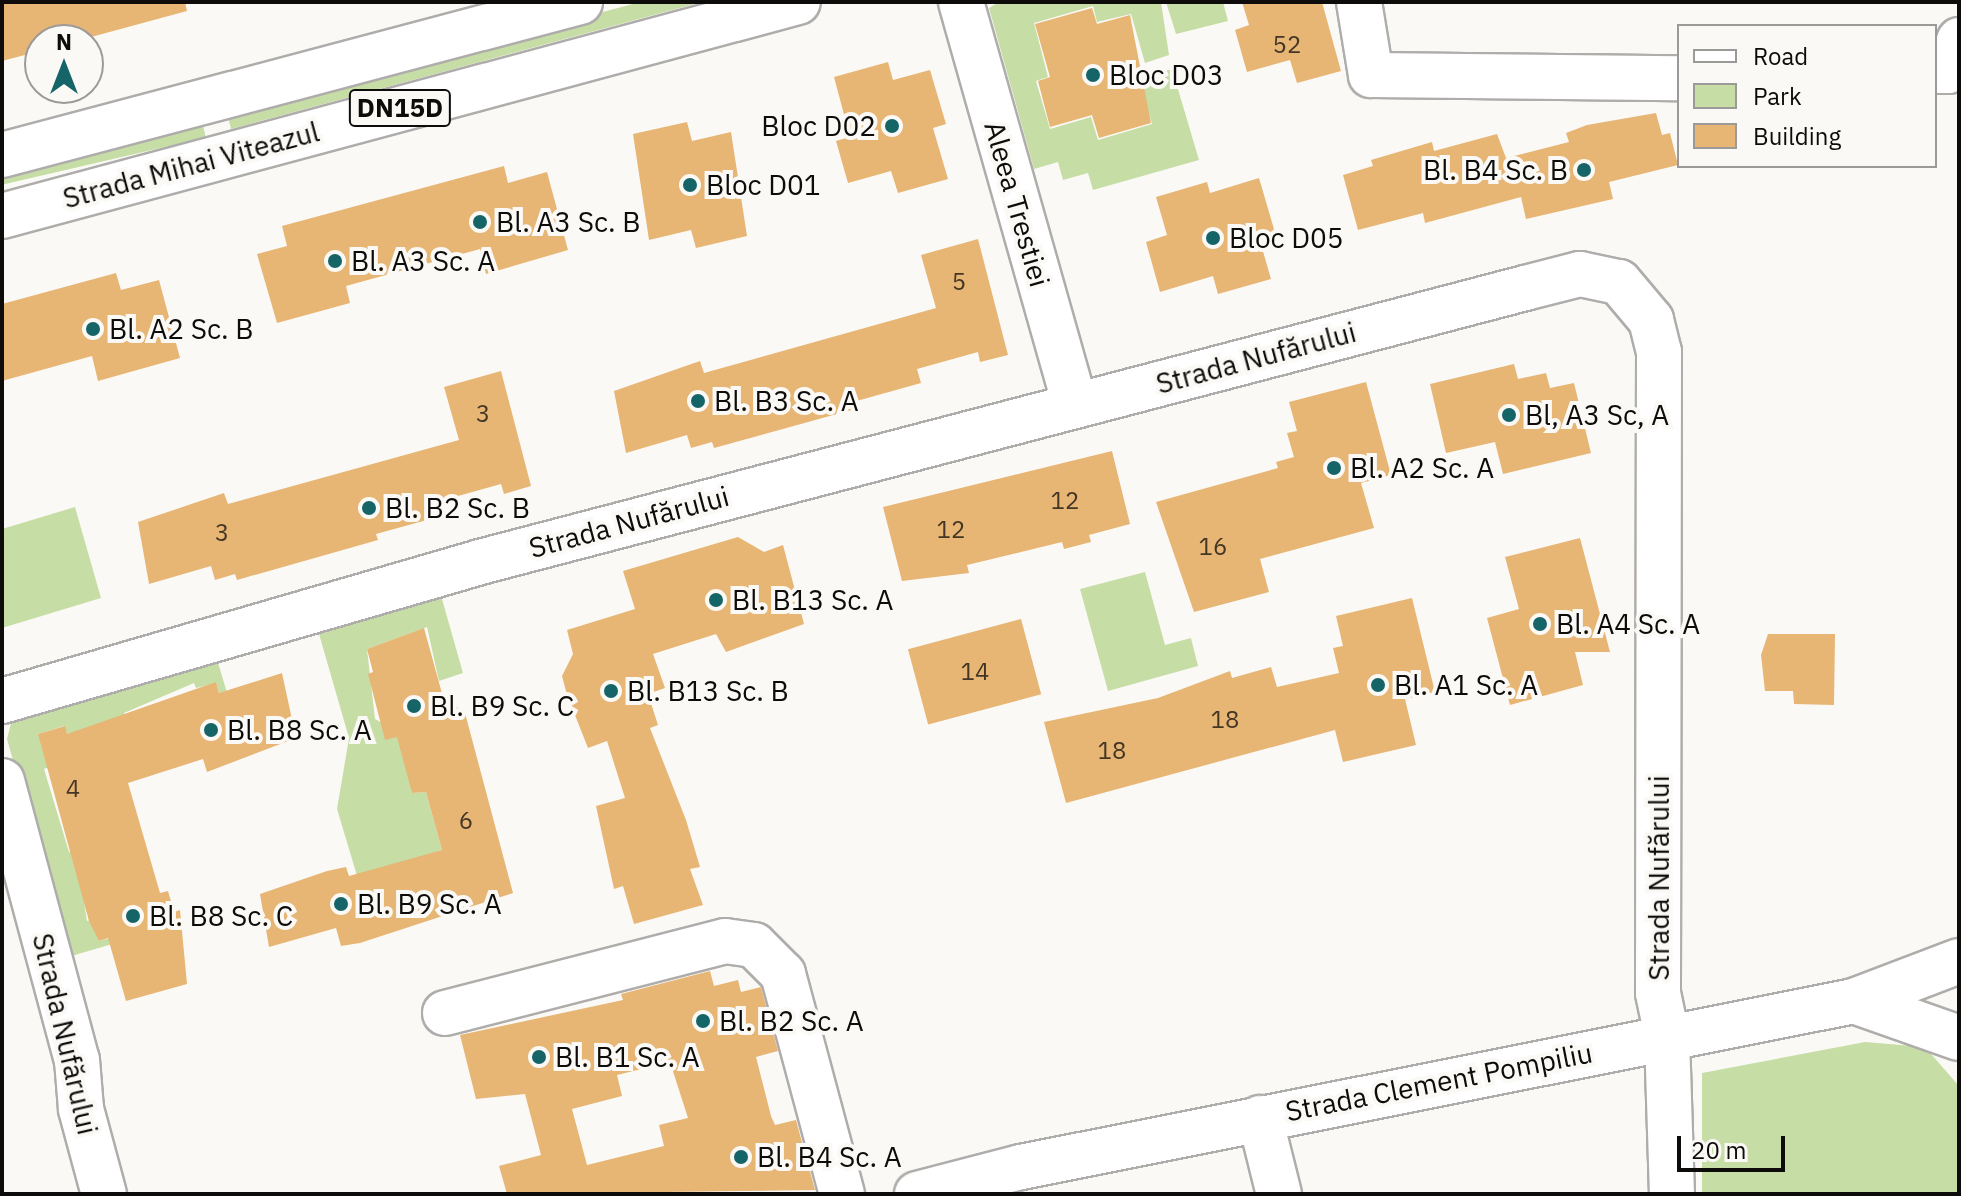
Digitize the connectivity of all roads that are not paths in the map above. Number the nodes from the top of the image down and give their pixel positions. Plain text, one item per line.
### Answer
1 (580, 2) edge
2 (798, 2) edge
3 (961, 2) edge
4 (1359, 2) edge
5 (1959, 40) edge
6 (1937, 71) edge
7 (1677, 78) edge
8 (2, 155) edge
9 (2, 216) edge
10 (1075, 405) junction
11 (2, 701) edge
12 (2, 781) edge
13 (1959, 961) edge
14 (1854, 1001) junction
15 (445, 1013) dead end
16 (1667, 1036) junction
17 (1959, 1038) edge
18 (1260, 1118) junction
19 (1021, 1167) junction
20 (104, 1194) edge
21 (842, 1194) edge
22 (917, 1194) edge
23 (987, 1194) edge
24 (1279, 1194) edge
25 (1672, 1194) edge

1 - 8 street, Strada Mihai Viteazul / DN15D
2 - 9 street, Strada Mihai Viteazul / DN15D
3 - 10 street, Aleea Trestiei
4 - 7 street
5 - 6 street
10 - 11 street, Strada Nufărului
10 - 16 street, Strada Nufărului
12 - 20 street, Strada Nufărului
13 - 14 street, Strada Clement Pompiliu
14 - 16 street, Strada Clement Pompiliu
14 - 17 street
15 - 21 street
16 - 18 street, Strada Clement Pompiliu
16 - 25 street, Strada Nufărului
18 - 19 street, Strada Clement Pompiliu
18 - 24 street
19 - 22 street, Strada Clement Pompiliu
19 - 23 street

